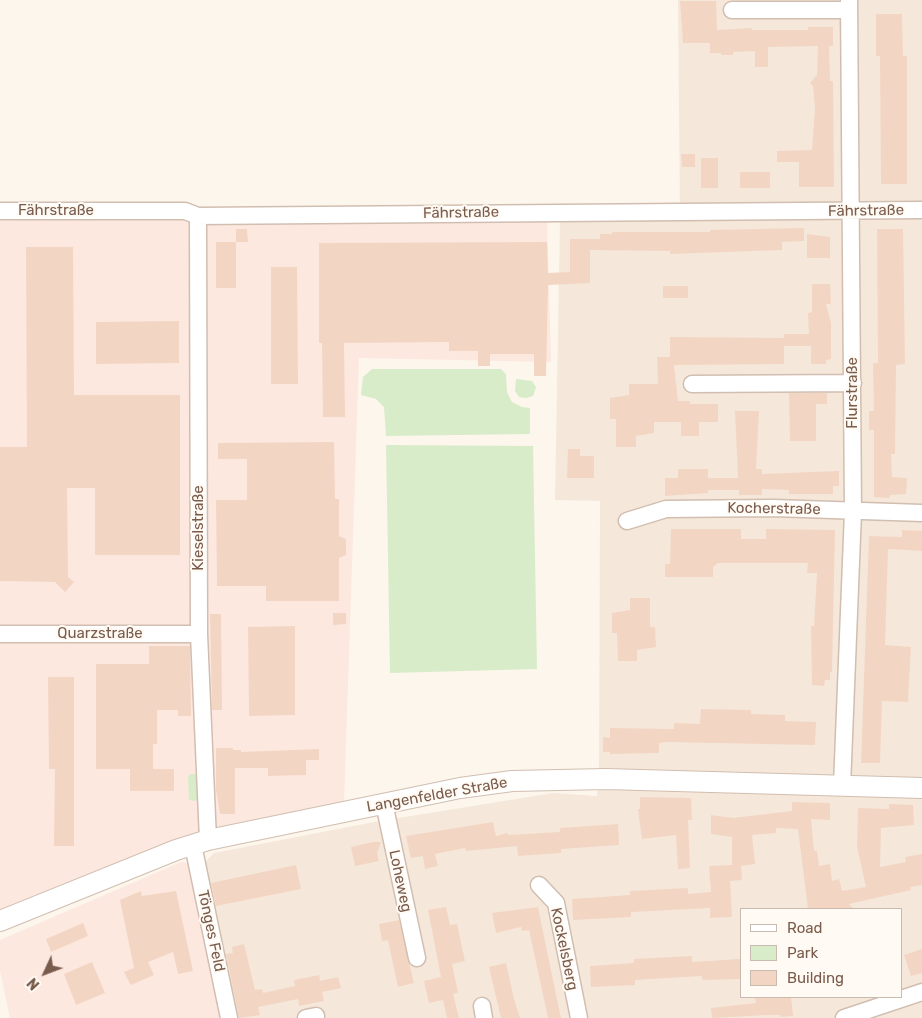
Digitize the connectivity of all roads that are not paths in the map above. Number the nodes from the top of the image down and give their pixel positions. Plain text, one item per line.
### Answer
1 (849, 5) edge
2 (732, 10) dead end
3 (922, 210) edge
4 (0, 211) edge
5 (852, 211) junction
6 (198, 216) junction
7 (853, 383) junction
8 (692, 384) dead end
9 (853, 512) junction
10 (922, 513) edge
11 (627, 522) dead end
12 (0, 634) edge
13 (199, 634) junction
14 (842, 786) junction
15 (922, 788) edge
16 (384, 803) junction
17 (200, 842) junction
18 (539, 885) dead end
19 (0, 921) edge
20 (417, 958) dead end
21 (922, 992) edge
22 (229, 1018) edge
23 (578, 1018) edge
24 (844, 1018) edge

1 - 2 street
1 - 5 street, Flurstraße
3 - 5 street, Fährstraße
4 - 6 street, Fährstraße
5 - 6 street, Fährstraße
5 - 7 street, Flurstraße
6 - 13 street, Kieselstraße
7 - 8 street
7 - 9 street, Flurstraße
9 - 10 street, Kocherstraße
9 - 11 street, Kocherstraße
9 - 14 street, Flurstraße
12 - 13 street, Quarzstraße
13 - 17 street, Kieselstraße
14 - 15 street, Langenfelder Straße
14 - 16 street, Langenfelder Straße
16 - 17 street, Langenfelder Straße
16 - 20 street, Loheweg
17 - 19 street, Langenfelder Straße
17 - 22 street, Tönges Feld
18 - 23 street, Kockelsberg
21 - 24 street

